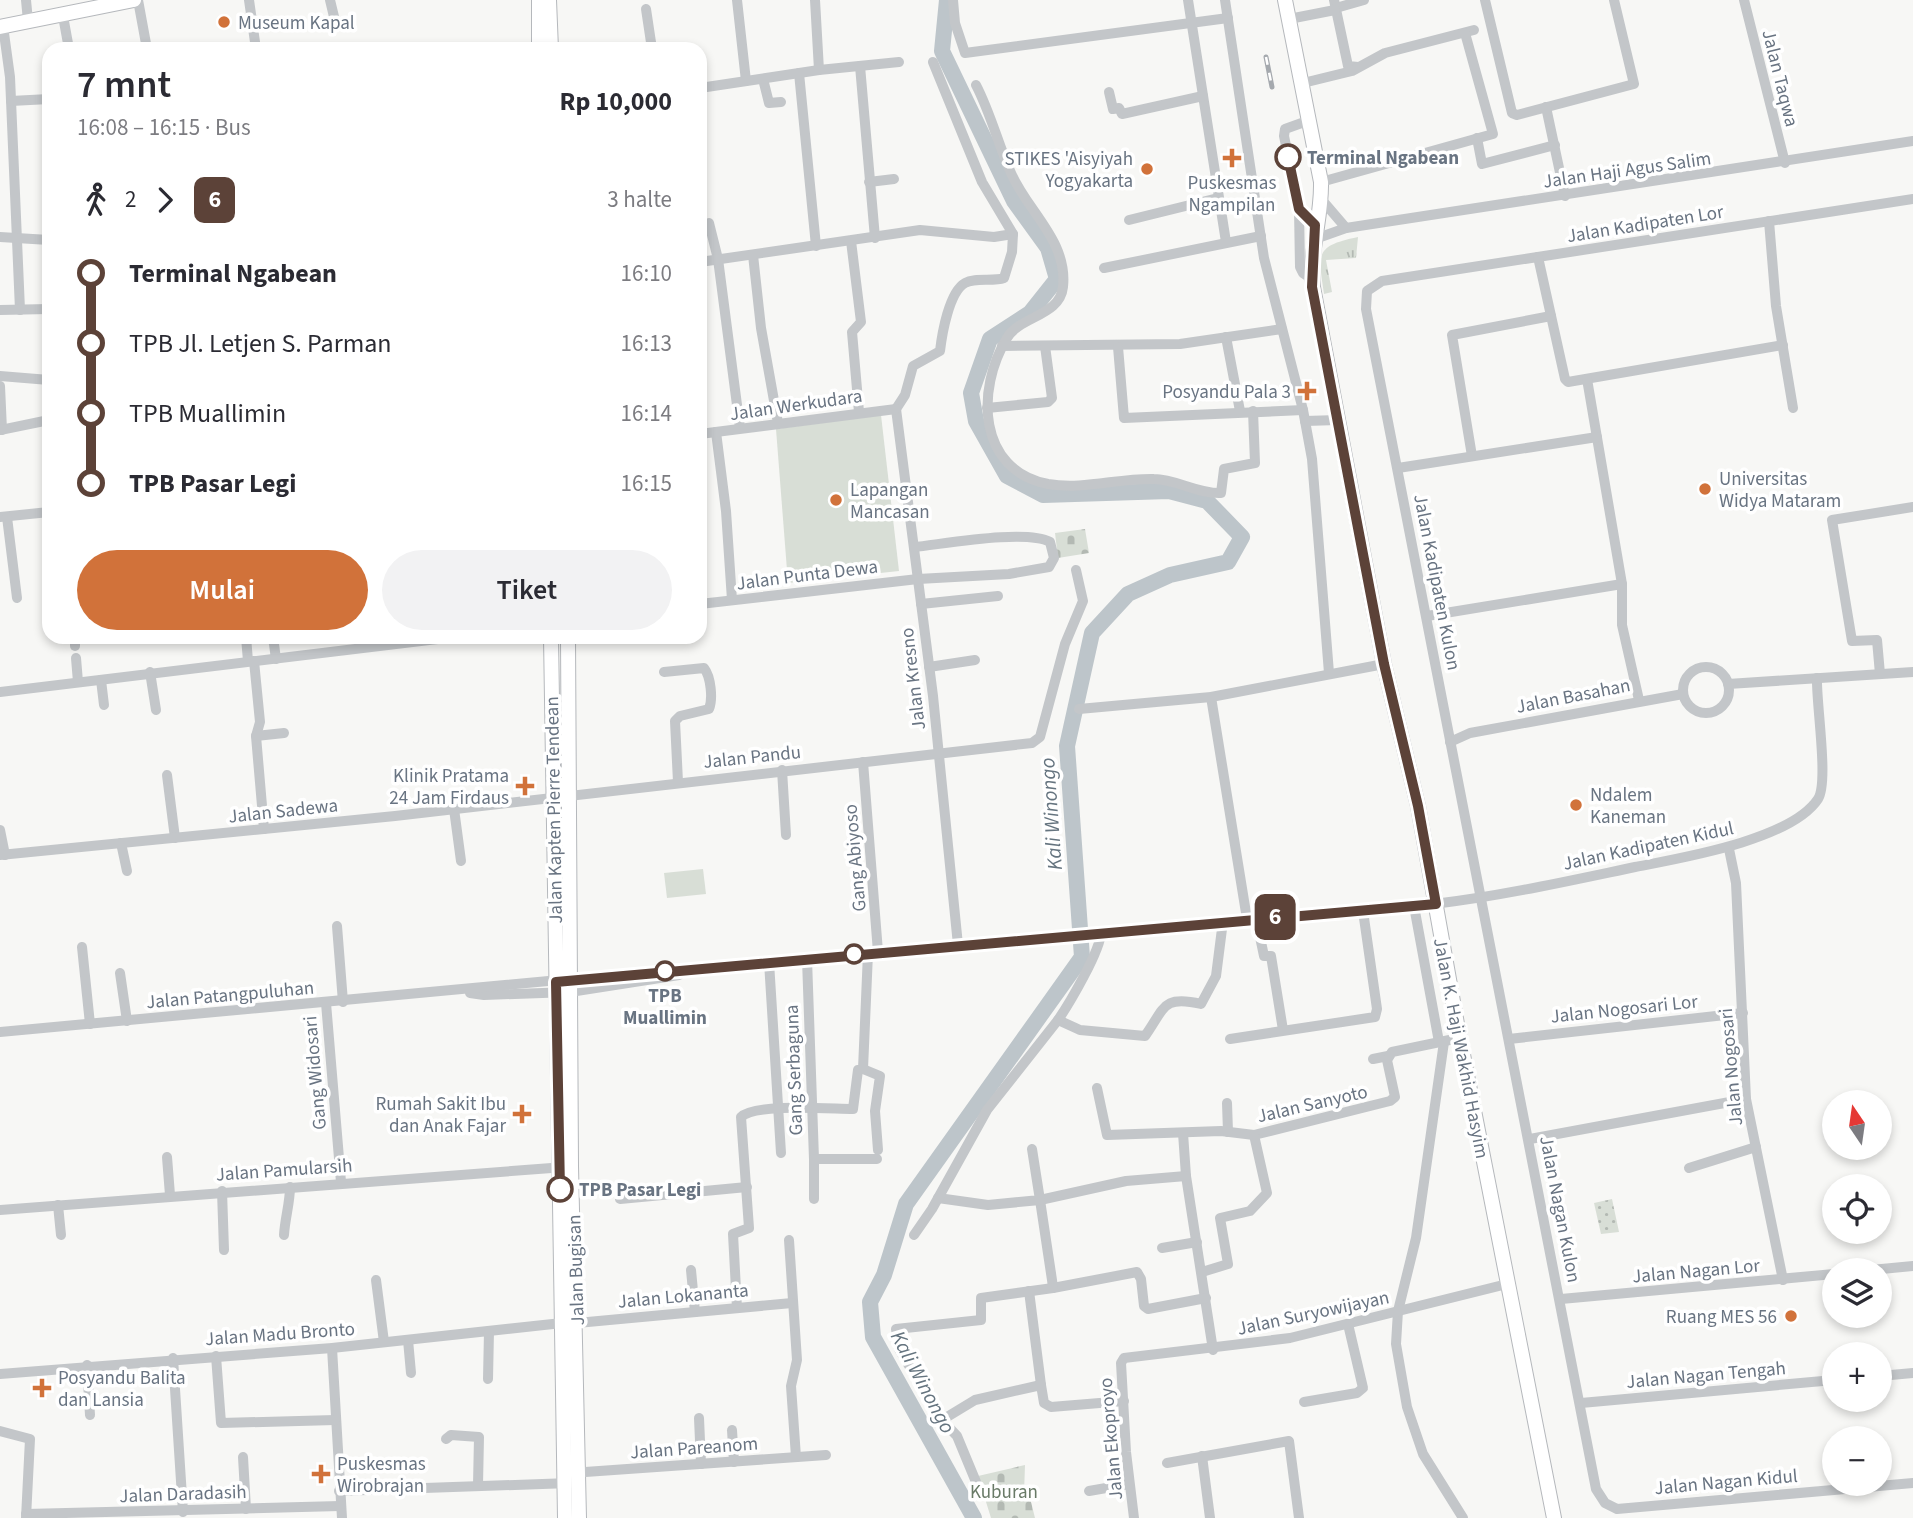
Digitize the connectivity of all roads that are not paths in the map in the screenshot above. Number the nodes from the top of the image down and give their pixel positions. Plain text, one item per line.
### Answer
1 (26, 0) edge
2 (136, 0) edge
3 (249, 0) edge
4 (330, 0) edge
5 (539, 0) edge
6 (549, 0) edge
7 (737, 0) edge
8 (815, 0) edge
9 (953, 0) edge
10 (1188, 0) edge
11 (1225, 0) edge
12 (1285, 0) edge
13 (1364, 0) edge
14 (1485, 0) edge
15 (1614, 0) edge
16 (1744, 0) edge
17 (1335, 6) edge
18 (646, 9) dead end
19 (63, 16) junction
20 (1228, 18) junction
21 (1289, 19) junction
22 (28, 21) junction
23 (335, 25) dead end
24 (1191, 25) junction
25 (1, 26) edge
26 (68, 42) edge
27 (145, 42) edge
28 (255, 42) edge
29 (539, 42) edge
30 (551, 42) edge
31 (651, 42) edge
32 (899, 62) dead end
33 (933, 62) dead end
34 (860, 66) junction
35 (1355, 69) junction
36 (819, 70) junction
37 (799, 73) junction
38 (762, 79) junction
39 (746, 81) junction
40 (1303, 83) junction
41 (976, 85) dead end
42 (707, 87) edge
43 (1110, 92) dead end
44 (1203, 96) junction
45 (42, 99) edge
46 (11, 101) junction
47 (781, 102) dead end
48 (1546, 107) junction
49 (1310, 120) junction
50 (1477, 138) junction
51 (1913, 141) edge
52 (1555, 145) junction
53 (1785, 163) junction
54 (894, 179) dead end
55 (869, 182) junction
56 (1321, 182) junction
57 (1565, 196) junction
58 (1218, 198) junction
59 (1913, 199) edge
60 (1322, 200) junction
61 (1299, 209) junction
62 (1129, 220) dead end
63 (1769, 221) junction
64 (709, 223) dead end
65 (1346, 228) junction
66 (1315, 232) junction
67 (1013, 234) junction
68 (1261, 236) junction
69 (0, 237) edge
70 (875, 238) junction
71 (17, 239) junction
72 (42, 240) edge
73 (851, 241) junction
74 (1226, 242) junction
75 (816, 246) junction
76 (754, 255) junction
77 (1538, 257) junction
78 (718, 260) junction
79 (707, 261) edge
80 (1104, 268) dead end
81 (1312, 279) junction
82 (1382, 281) joint
83 (42, 309) edge
84 (0, 310) edge
85 (20, 310) junction
86 (1551, 316) junction
87 (1282, 329) junction
88 (1226, 337) junction
89 (1783, 345) junction
90 (1002, 346) junction
91 (1045, 346) junction
92 (1118, 346) junction
93 (0, 376) edge
94 (42, 379) edge
95 (1587, 379) junction
96 (0, 386) edge
97 (987, 408) junction
98 (1793, 408) dead end
99 (896, 409) junction
100 (1240, 411) junction
101 (1253, 411) junction
102 (859, 412) junction
103 (1304, 415) junction
104 (1338, 420) junction
105 (42, 421) edge
106 (778, 423) junction
107 (740, 428) junction
108 (1, 430) edge
109 (716, 432) junction
110 (707, 434) edge
111 (1597, 437) junction
112 (1472, 456) junction
113 (1398, 468) junction
114 (1913, 507) edge
115 (42, 513) edge
116 (4, 517) edge
117 (914, 547) junction
118 (1076, 570) dead end
119 (918, 579) junction
120 (1622, 583) junction
121 (998, 596) dead end
122 (17, 598) dead end
123 (732, 600) junction
124 (707, 603) edge
125 (921, 604) junction
126 (1427, 616) junction
127 (247, 644) edge
128 (274, 644) edge
129 (366, 644) edge
130 (551, 644) edge
131 (568, 644) edge
132 (76, 658) dead end
133 (276, 659) junction
134 (975, 660) dead end
135 (251, 661) junction
136 (1384, 664) junction
137 (929, 667) junction
138 (149, 672) junction
139 (664, 672) dead end
140 (1913, 672) edge
141 (1329, 673) junction
142 (1880, 674) junction
143 (1817, 678) junction
144 (102, 680) junction
145 (78, 682) junction
146 (1728, 684) junction
147 (0, 692) edge
148 (1683, 694) junction
149 (1211, 696) junction
150 (1639, 700) junction
151 (104, 705) dead end
152 (1079, 709) dead end
153 (156, 710) dead end
154 (1448, 728) junction
155 (284, 733) dead end
156 (1470, 733) junction
157 (256, 736) junction
158 (1450, 742) junction
159 (939, 753) junction
160 (863, 762) junction
161 (782, 770) junction
162 (167, 775) dead end
163 (678, 782) junction
164 (569, 796) junction
165 (552, 797) junction
166 (454, 809) junction
167 (264, 829) junction
168 (0, 830) edge
169 (786, 835) dead end
170 (175, 838) junction
171 (121, 844) junction
172 (1729, 849) junction
173 (3, 855) edge
174 (461, 861) dead end
175 (127, 871) dead end
176 (1482, 897) junction
177 (1436, 904) junction
178 (1414, 906) junction
179 (1363, 911) junction
180 (1252, 919) junction
181 (1223, 921) junction
182 (337, 926) dead end
183 (1099, 932) junction
184 (958, 944) junction
185 (82, 947) dead end
186 (873, 952) junction
187 (807, 959) junction
188 (769, 962) junction
189 (120, 973) dead end
190 (563, 987) junction
191 (343, 1002) junction
192 (326, 1003) junction
193 (1743, 1013) junction
194 (1058, 1020) junction
195 (127, 1021) junction
196 (90, 1024) junction
197 (1283, 1030) junction
198 (0, 1032) edge
199 (1459, 1038) junction
200 (1230, 1039) dead end
201 (1509, 1039) junction
202 (1441, 1042) junction
203 (1388, 1056) junction
204 (1373, 1059) dead end
205 (863, 1069) junction
206 (1097, 1088) dead end
207 (1746, 1099) junction
208 (1227, 1103) dead end
209 (812, 1108) junction
210 (778, 1110) junction
211 (1228, 1132) junction
212 (1183, 1133) junction
213 (1254, 1135) junction
214 (1530, 1139) junction
215 (1756, 1147) junction
216 (1032, 1149) dead end
217 (780, 1153) dead end
218 (167, 1157) dead end
219 (814, 1159) junction
220 (565, 1167) junction
221 (1689, 1168) dead end
222 (1186, 1176) junction
223 (341, 1182) junction
224 (289, 1187) junction
225 (747, 1187) junction
226 (222, 1191) junction
227 (170, 1195) junction
228 (938, 1198) junction
229 (620, 1199) dead end
230 (814, 1199) dead end
231 (1040, 1200) junction
232 (58, 1205) junction
233 (0, 1210) edge
234 (61, 1235) dead end
235 (284, 1235) dead end
236 (914, 1235) dead end
237 (789, 1240) dead end
238 (1197, 1242) junction
239 (1163, 1248) dead end
240 (223, 1250) dead end
241 (1913, 1266) edge
242 (1892, 1268) edge
243 (691, 1270) dead end
244 (1202, 1272) junction
245 (1822, 1275) edge
246 (376, 1280) dead end
247 (1783, 1280) junction
248 (1507, 1284) junction
249 (1053, 1288) junction
250 (1029, 1291) junction
251 (1206, 1298) junction
252 (1561, 1299) junction
253 (792, 1303) junction
254 (737, 1308) junction
255 (1398, 1311) junction
256 (695, 1312) junction
257 (570, 1323) junction
258 (1348, 1325) junction
259 (489, 1331) junction
260 (408, 1340) junction
261 (384, 1342) junction
262 (332, 1348) junction
263 (1213, 1350) junction
264 (216, 1356) junction
265 (1124, 1358) joint
266 (173, 1359) junction
267 (87, 1365) junction
268 (411, 1373) dead end
269 (1913, 1373) edge
270 (0, 1374) edge
271 (1892, 1375) edge
272 (488, 1379) dead end
273 (1822, 1381) edge
274 (1041, 1385) junction
275 (1124, 1401) junction
276 (1304, 1402) dead end
277 (1581, 1403) junction
278 (90, 1415) dead end
279 (699, 1418) dead end
280 (335, 1420) junction
281 (942, 1420) junction
282 (732, 1430) dead end
283 (0, 1431) edge
284 (1536, 1436) junction
285 (446, 1439) dead end
286 (826, 1455) dead end
287 (1202, 1456) junction
288 (243, 1457) dead end
289 (796, 1457) junction
290 (734, 1462) junction
291 (1167, 1463) dead end
292 (701, 1464) junction
293 (572, 1482) junction
294 (1913, 1483) edge
295 (1129, 1484) junction
296 (478, 1485) junction
297 (1089, 1491) dead end
298 (981, 1494) dead end
299 (340, 1503) edge
300 (1626, 1508) joint
301 (246, 1509) junction
302 (183, 1511) junction
303 (305, 1513) edge
304 (26, 1516) edge
305 (104, 1516) edge
306 (565, 1518) edge
307 (579, 1518) edge
308 (1134, 1518) edge
309 (1210, 1518) edge
310 (1299, 1518) edge
311 (1464, 1518) edge
312 (1546, 1518) edge
313 (1554, 1518) edge

1 - 22 street
2 - 19 main road
2 - 27 street
3 - 28 street
4 - 23 street
5 - 29 main road
6 - 30 main road
7 - 39 street
8 - 36 street
9 - 24 street
10 - 24 street
11 - 20 street
12 - 21 main road, Jalan K. Haji Wakhid Hasyim
13 - 17 street
14 - 48 street
15 - 48 street
16 - 53 street, Jalan Taqwa
17 - 21 street
17 - 35 street
18 - 31 street
19 - 22 main road
19 - 26 street
20 - 24 street
20 - 68 street
21 - 40 main road, Jalan K. Haji Wakhid Hasyim
22 - 25 main road
24 - 44 street
25 - 46 street
32 - 34 street
33 - 67 street
34 - 36 street
34 - 55 street
35 - 40 street
35 - 50 street
36 - 37 street
37 - 38 street
37 - 75 street
38 - 39 street
38 - 47 street
39 - 42 street
40 - 49 main road, Jalan K. Haji Wakhid Hasyim
41 - 90 street
43 - 44 street
44 - 58 street
45 - 46 street
46 - 71 street
48 - 52 street
49 - 56 main road, Jalan K. Haji Wakhid Hasyim
49 - 61 street
50 - 52 street
50 - 56 street
51 - 53 street, Jalan Haji Agus Salim
52 - 57 street
53 - 57 street, Jalan Haji Agus Salim
54 - 55 street
55 - 70 street
56 - 60 main road, Jalan K. Haji Wakhid Hasyim
57 - 65 street, Jalan Haji Agus Salim
58 - 62 street
58 - 74 street
59 - 63 street, Jalan Kadipaten Lor
60 - 65 street
60 - 66 main road, Jalan K. Haji Wakhid Hasyim
61 - 66 street
61 - 81 street
63 - 77 street, Jalan Kadipaten Lor
63 - 89 street
64 - 78 street
65 - 66 street, Jalan Haji Agus Salim
66 - 81 main road, Jalan K. Haji Wakhid Hasyim
67 - 70 street
67 - 99 street
68 - 74 street
68 - 87 street
69 - 71 street
70 - 73 street
71 - 72 street
71 - 85 street
73 - 75 street
73 - 102 street
74 - 80 street
75 - 76 street
76 - 78 street
76 - 106 street
77 - 82 street, Jalan Kadipaten Lor
77 - 86 street
78 - 79 street
78 - 107 street
81 - 104 main road, Jalan K. Haji Wakhid Hasyim
82 - 113 street, Jalan Kadipaten Kulon
83 - 85 street
84 - 85 street
86 - 95 street
86 - 112 street
87 - 88 street
87 - 103 street
88 - 92 street
88 - 100 street
89 - 95 street
89 - 98 street
90 - 91 street
90 - 97 street
91 - 92 street
91 - 97 street
92 - 100 street
93 - 94 street
95 - 111 street
96 - 108 street
97 - 101 street
99 - 102 street, Jalan Werkudara
99 - 117 street, Jalan Kresno
100 - 101 street
101 - 103 street
102 - 106 street, Jalan Werkudara
103 - 104 street
103 - 141 street
104 - 136 main road, Jalan K. Haji Wakhid Hasyim
105 - 108 street
106 - 107 street, Jalan Werkudara
107 - 109 street, Jalan Werkudara
109 - 110 street, Jalan Werkudara
109 - 123 street
111 - 112 street
111 - 120 street
112 - 113 street
113 - 126 street, Jalan Kadipaten Kulon
114 - 142 street
115 - 116 street
116 - 122 street
117 - 119 street, Jalan Kresno
117 - 119 street, Jalan Punta Dewa
118 - 159 street, Jalan Pandu
119 - 123 street, Jalan Punta Dewa
119 - 125 street, Jalan Kresno
120 - 126 street
120 - 150 street
121 - 125 street
123 - 124 street, Jalan Punta Dewa
125 - 137 street, Jalan Kresno
126 - 154 street, Jalan Kadipaten Kulon
127 - 135 street
128 - 133 street
129 - 133 street
130 - 165 main road, Jalan Kapten Pierre Tendean
131 - 164 main road, Jalan Kapten Pierre Tendean
132 - 145 street
133 - 135 street
134 - 137 street
135 - 138 street
135 - 157 street
136 - 141 street
136 - 177 main road, Jalan K. Haji Wakhid Hasyim
137 - 159 street, Jalan Kresno
138 - 144 street
138 - 153 street
139 - 163 street
140 - 142 street
141 - 149 street
142 - 143 street
143 - 146 street
143 - 172 street, Jalan Kadipaten Kidul
144 - 145 street
144 - 151 street
145 - 147 street
146 - 148 street
146 - 148 street
148 - 150 street, Jalan Basahan
149 - 152 street
149 - 180 street
150 - 156 street, Jalan Basahan
154 - 156 street, Jalan Basahan
154 - 158 street, Jalan Kadipaten Kulon
155 - 157 street
156 - 158 street, Jalan Basahan
157 - 167 street
158 - 176 street, Jalan Kadipaten Kulon
159 - 160 street, Jalan Pandu
159 - 184 street, Jalan Kresno
160 - 161 street, Jalan Pandu
160 - 186 street, Gang Abiyoso
161 - 163 street, Jalan Pandu
161 - 169 street
162 - 170 street
163 - 164 street, Jalan Pandu
164 - 165 street, Jalan Sadewa
164 - 190 main road, Jalan Kapten Pierre Tendean
165 - 166 street, Jalan Sadewa
165 - 190 main road, Jalan Kapten Pierre Tendean
166 - 167 street, Jalan Sadewa
166 - 174 street
167 - 170 street, Jalan Sadewa
168 - 173 street
170 - 171 street, Jalan Sadewa
171 - 173 street, Jalan Sadewa
171 - 175 street
172 - 176 street, Jalan Kadipaten Kidul
172 - 193 street, Jalan Nogosari
176 - 177 street, Jalan Kadipaten Kidul
176 - 201 street, Jalan Nagan Kulon
177 - 178 street, Jalan Kadipaten Kidul
177 - 199 main road, Jalan K. Haji Wakhid Hasyim
178 - 179 street, Jalan Kadipaten Kidul
178 - 202 street
179 - 180 street, Jalan Kadipaten Kidul
179 - 197 street
180 - 181 street, Jalan Kadipaten Kidul
180 - 197 street
181 - 183 street, Jalan Kadipaten Kidul
181 - 194 street
182 - 191 street
183 - 184 street, Jalan Kadipaten Kidul
183 - 194 street
184 - 186 street, Jalan Patangpuluhan
185 - 196 street
186 - 187 street, Jalan Patangpuluhan
186 - 205 street, Gang Abiyoso
187 - 188 street, Jalan Patangpuluhan
187 - 209 street, Gang Serbaguna
188 - 190 street, Jalan Patangpuluhan
188 - 210 street
189 - 195 street
190 - 191 street, Jalan Patangpuluhan
190 - 220 main road, Jalan Bugisan
191 - 192 street, Jalan Patangpuluhan
192 - 195 street, Jalan Patangpuluhan
192 - 223 street, Gang Widosari
193 - 201 street, Jalan Nogosari Lor
193 - 207 street, Jalan Nogosari
194 - 228 street
195 - 196 street, Jalan Patangpuluhan
196 - 198 street, Jalan Patangpuluhan
197 - 200 street
199 - 202 street
199 - 248 main road, Jalan K. Haji Wakhid Hasyim
201 - 214 street, Jalan Nagan Kulon
202 - 203 street
202 - 255 street
203 - 204 street
203 - 213 street, Jalan Sanyoto
205 - 209 street, Gang Abiyoso
205 - 219 street, Gang Serbaguna
206 - 212 street, Jalan Sanyoto
207 - 214 street
207 - 215 street, Jalan Nogosari
208 - 211 street
209 - 210 street
209 - 219 street, Gang Serbaguna
210 - 217 street
210 - 225 street
211 - 212 street, Jalan Sanyoto
211 - 213 street, Jalan Sanyoto
212 - 222 street
213 - 244 street
214 - 252 street, Jalan Nagan Kulon
215 - 221 street
215 - 247 street, Jalan Nogosari
216 - 231 street
218 - 227 street
219 - 230 street
220 - 223 street, Jalan Pamularsih
220 - 257 main road, Jalan Bugisan
222 - 231 street
222 - 238 street
223 - 224 street, Jalan Pamularsih
224 - 226 street, Jalan Pamularsih
224 - 235 street
225 - 229 street
225 - 254 street
226 - 227 street, Jalan Pamularsih
226 - 240 street
227 - 232 street, Jalan Pamularsih
228 - 231 street
228 - 236 street
231 - 249 street
232 - 233 street, Jalan Pamularsih
232 - 234 street
237 - 253 street
238 - 239 street
238 - 244 street
241 - 242 street
243 - 256 street
244 - 251 street
245 - 247 street, Jalan Nagan Lor
246 - 261 street
247 - 252 street, Jalan Nagan Lor
248 - 255 street, Jalan Suryowijayan
248 - 284 main road, Jalan K. Haji Wakhid Hasyim
249 - 250 street
249 - 251 street
250 - 274 street
250 - 281 street
251 - 263 street
252 - 277 street, Jalan Nagan Kulon
253 - 254 street, Jalan Lokananta
253 - 289 street
254 - 256 street, Jalan Lokananta
255 - 258 street, Jalan Suryowijayan
255 - 311 street
256 - 257 street, Jalan Lokananta
257 - 259 street, Jalan Madu Bronto
257 - 293 main road, Jalan Bugisan
258 - 263 street, Jalan Suryowijayan
258 - 276 street
259 - 260 street, Jalan Madu Bronto
259 - 272 street
260 - 261 street, Jalan Madu Bronto
260 - 268 street
261 - 262 street, Jalan Madu Bronto
262 - 264 street, Jalan Madu Bronto
262 - 280 street
263 - 265 street, Jalan Suryowijayan
264 - 266 street, Jalan Madu Bronto
264 - 280 street
265 - 275 street, Jalan Ekoproyo
266 - 267 street, Jalan Madu Bronto
266 - 302 street
267 - 270 street, Jalan Madu Bronto
267 - 278 street
269 - 271 street
273 - 277 street, Jalan Nagan Tengah
274 - 275 street
274 - 281 street
275 - 295 street, Jalan Ekoproyo
277 - 300 street, Jalan Nagan Kulon
279 - 292 street
280 - 299 street
281 - 298 street
282 - 290 street
283 - 304 street
284 - 312 main road, Jalan K. Haji Wakhid Hasyim
284 - 313 main road, Jalan K. Haji Wakhid Hasyim
285 - 296 street
286 - 289 street, Jalan Pareanom
287 - 291 street
287 - 309 street
287 - 310 street
288 - 301 street
289 - 290 street, Jalan Pareanom
290 - 292 street, Jalan Pareanom
292 - 293 street, Jalan Pareanom
293 - 296 street, Jalan Daradasih
293 - 299 street, Jalan Daradasih
293 - 306 main road, Jalan Bugisan
293 - 307 main road, Jalan Bugisan
294 - 300 street, Jalan Nagan Kidul
295 - 297 street
295 - 308 street, Jalan Ekoproyo
296 - 299 street, Jalan Daradasih
299 - 303 street, Jalan Daradasih
301 - 302 street, Jalan Daradasih
301 - 303 street, Jalan Daradasih
302 - 305 street, Jalan Daradasih
304 - 305 street, Jalan Daradasih

